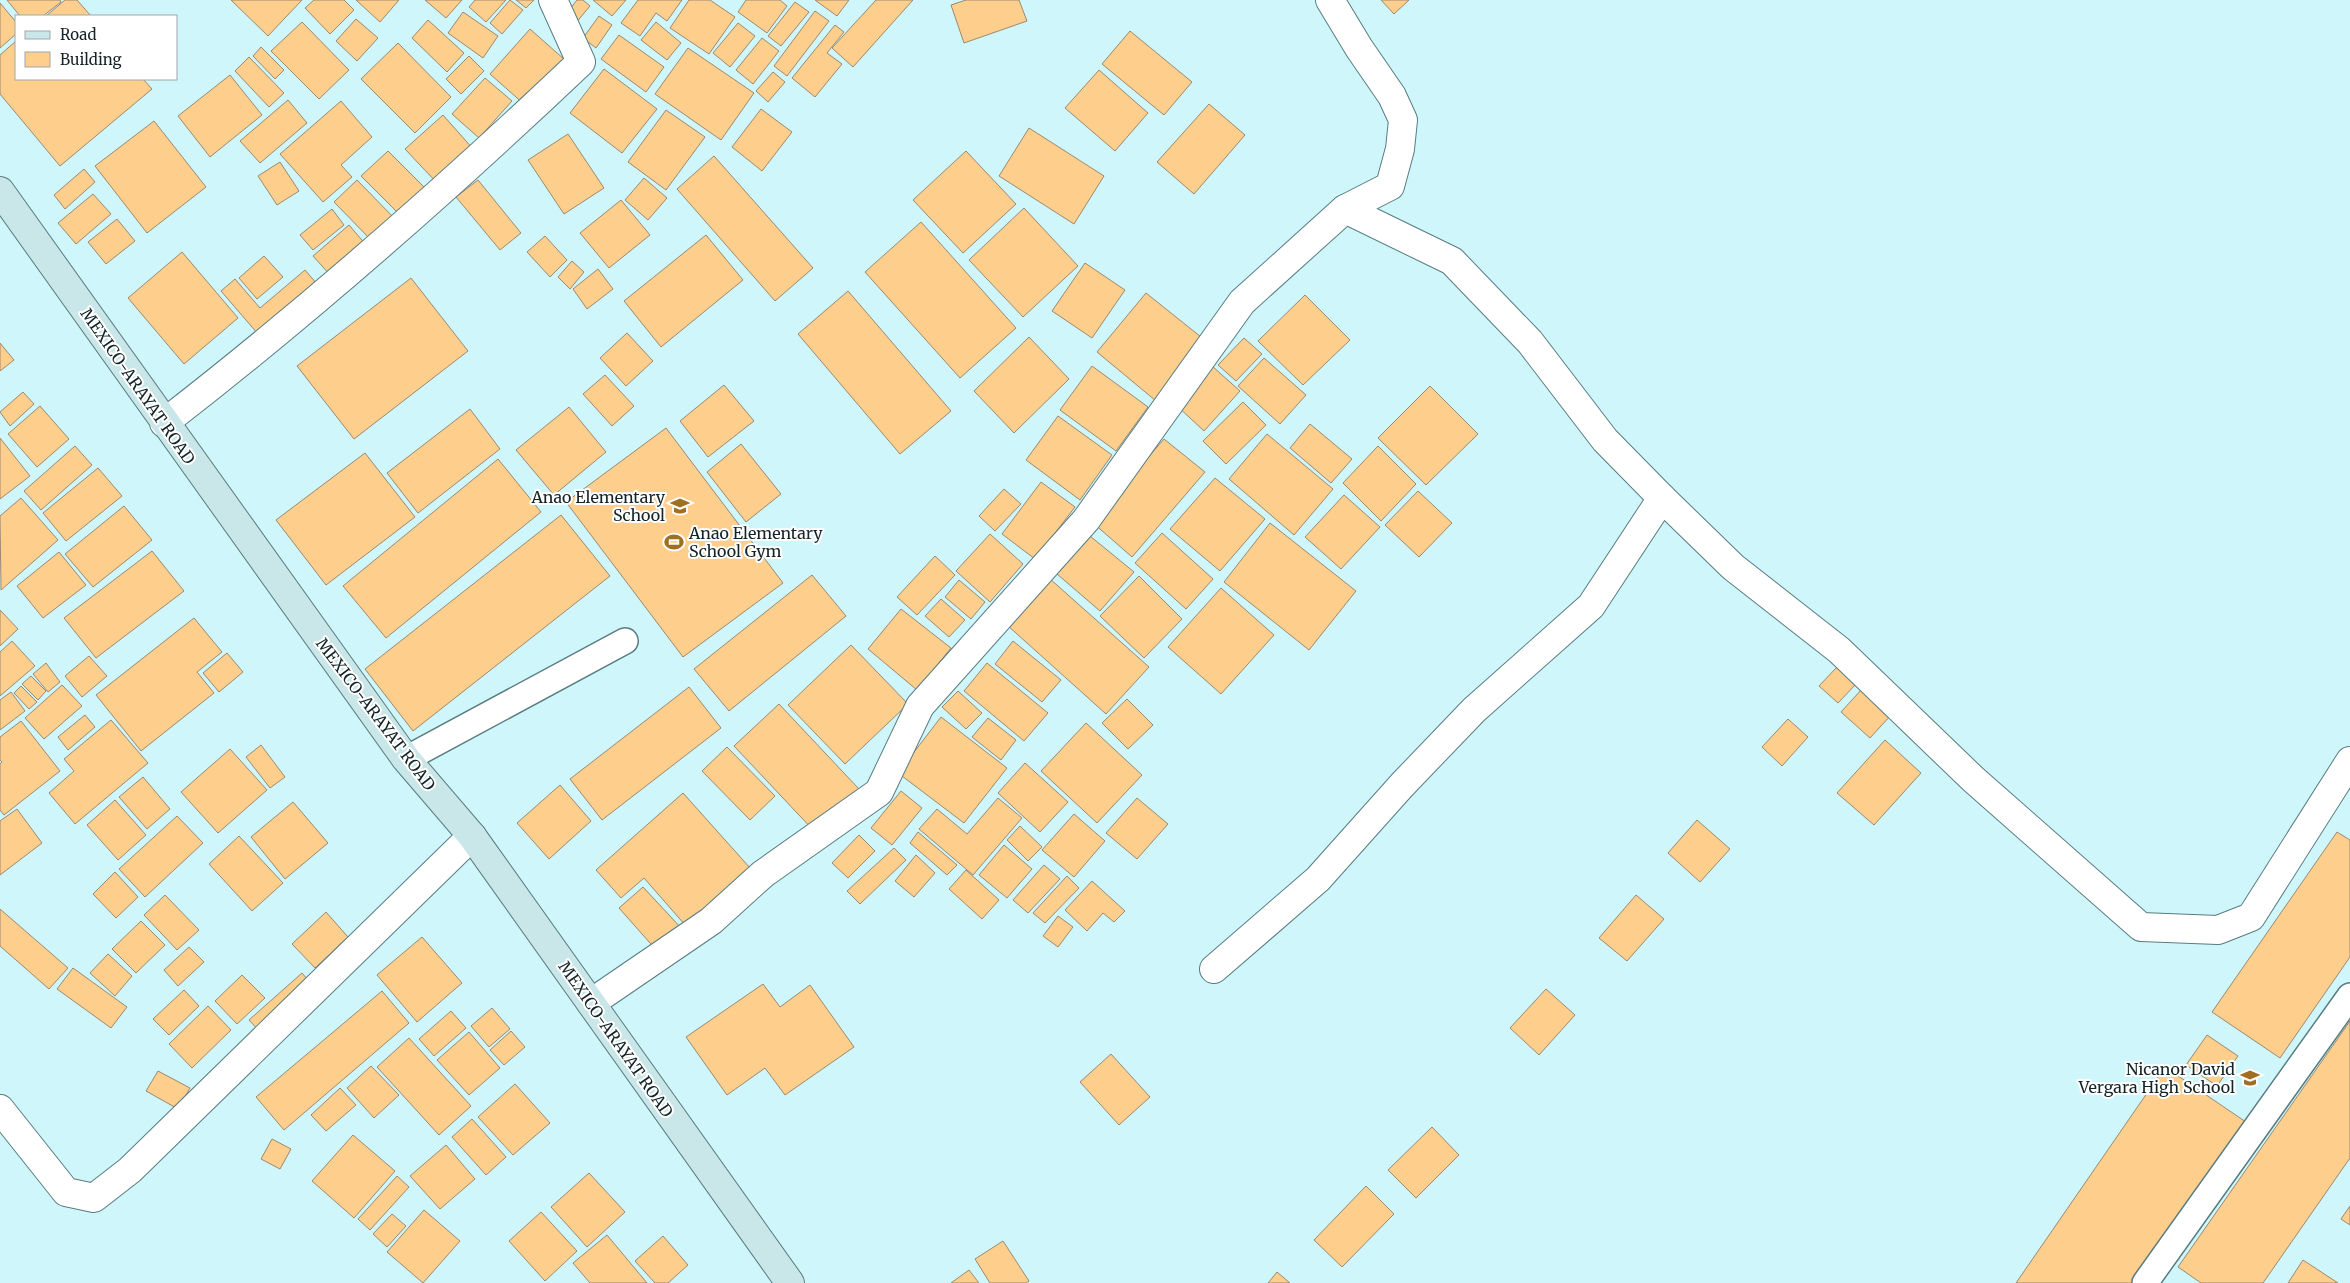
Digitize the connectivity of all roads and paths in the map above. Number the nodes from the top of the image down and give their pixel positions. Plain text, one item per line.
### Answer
1 (553, 0) edge
2 (1330, 0) edge
3 (0, 190) edge
4 (1345, 210) junction
5 (164, 422) junction
6 (1662, 498) junction
7 (625, 641) dead end
8 (406, 759) junction
9 (2350, 761) edge
10 (472, 836) junction
11 (1214, 968) dead end
12 (2350, 996) edge
13 (591, 1003) junction
14 (0, 1110) edge
15 (790, 1283) edge
16 (2146, 1283) edge

1 - 5 street
2 - 4 street
3 - 5 main road, MEXICO-ARAYAT ROAD
4 - 6 street
4 - 13 street
5 - 8 main road, MEXICO-ARAYAT ROAD
6 - 9 street
6 - 11 street
7 - 8 lane
8 - 10 main road, MEXICO-ARAYAT ROAD
10 - 13 main road, MEXICO-ARAYAT ROAD
10 - 14 street
12 - 16 lane
13 - 15 main road, MEXICO-ARAYAT ROAD

